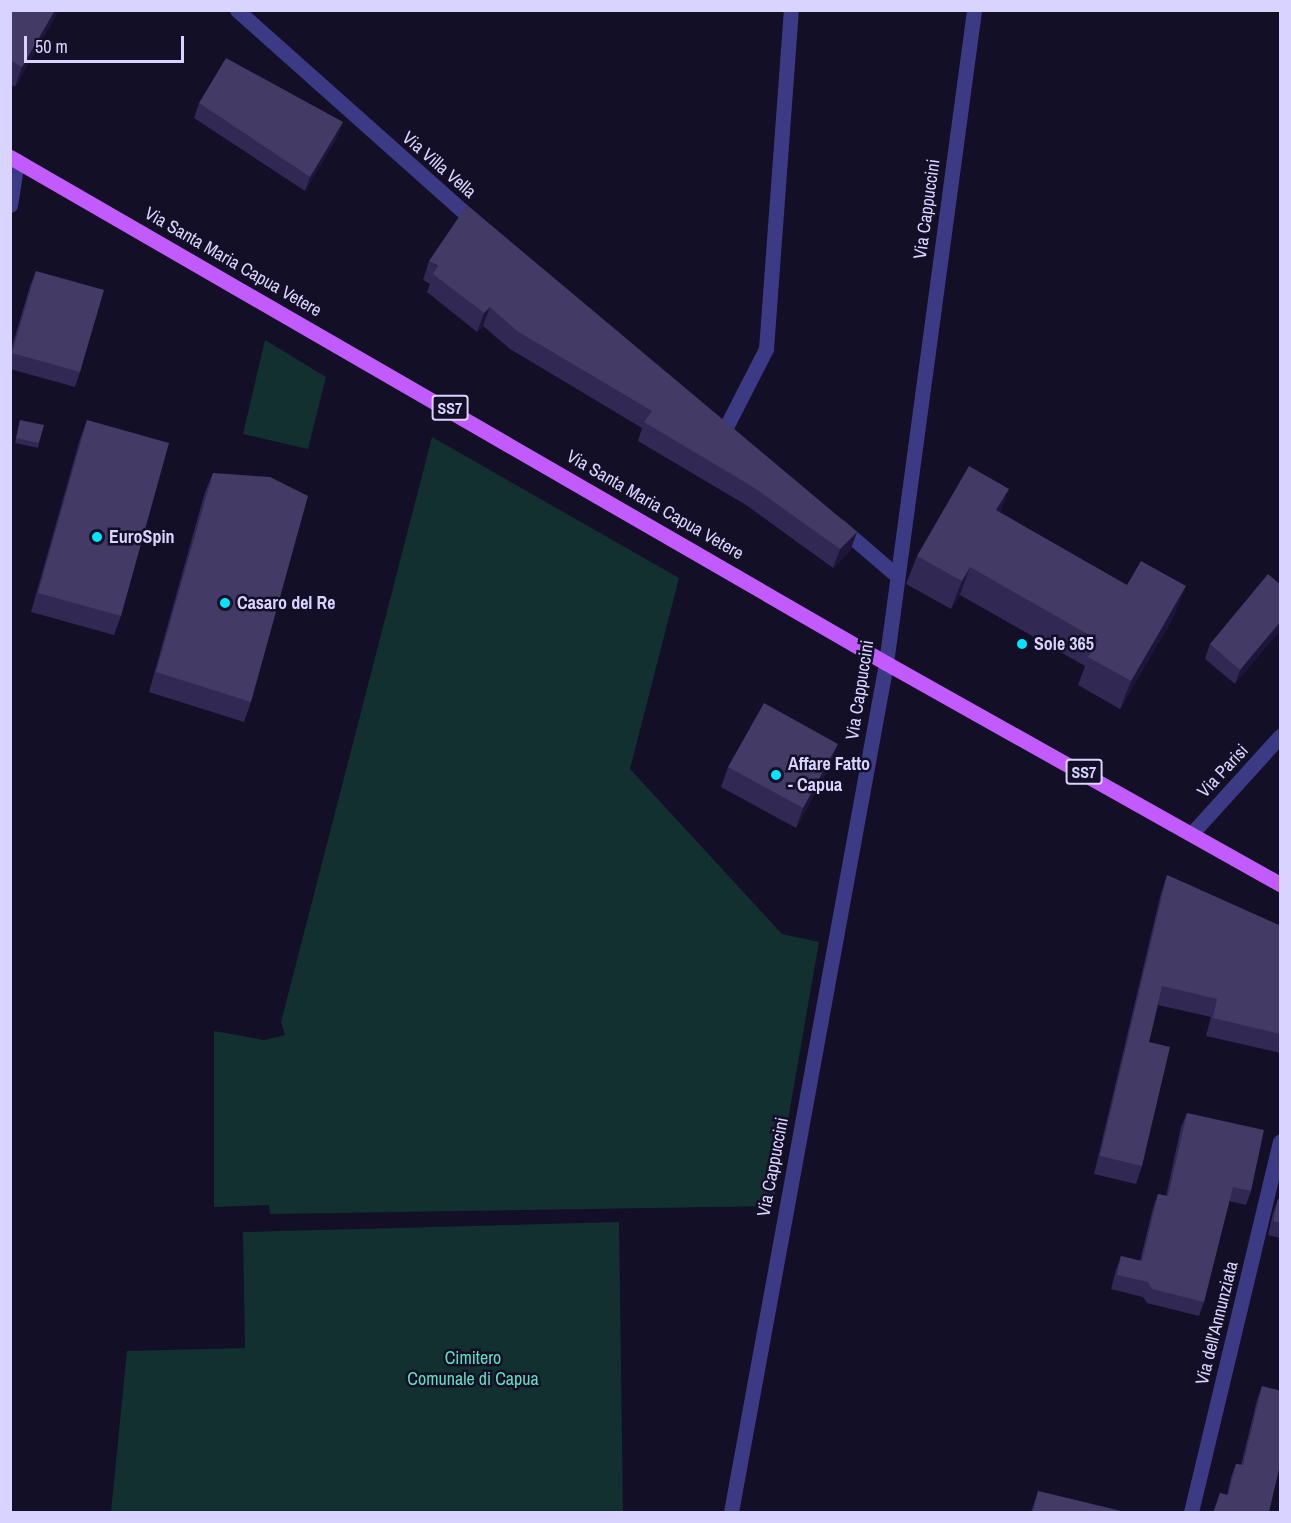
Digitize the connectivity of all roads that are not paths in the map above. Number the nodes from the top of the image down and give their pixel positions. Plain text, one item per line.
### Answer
1 (237, 10) edge
2 (791, 10) edge
3 (974, 10) edge
4 (14, 159) edge
5 (10, 205) edge
6 (489, 234) edge
7 (707, 414) edge
8 (824, 513) edge
9 (896, 575) junction
10 (886, 663) junction
11 (1281, 736) edge
12 (1193, 832) junction
13 (1281, 884) edge
14 (1281, 1142) edge
15 (731, 1512) edge
16 (1191, 1512) edge

1 - 6 street, Via Villa Vella
2 - 7 street
3 - 9 street, Via Cappuccini
4 - 5 street
4 - 10 main road, Via Santa Maria Capua Vetere / SS7
8 - 9 street
9 - 10 street, Via Cappuccini
10 - 12 main road, Via Santa Maria Capua Vetere / SS7
10 - 15 street, Via Cappuccini
11 - 12 street, Via Parisi
12 - 13 main road, Via Santa Maria Capua Vetere / SS7
14 - 16 street, Via dell'Annunziata

